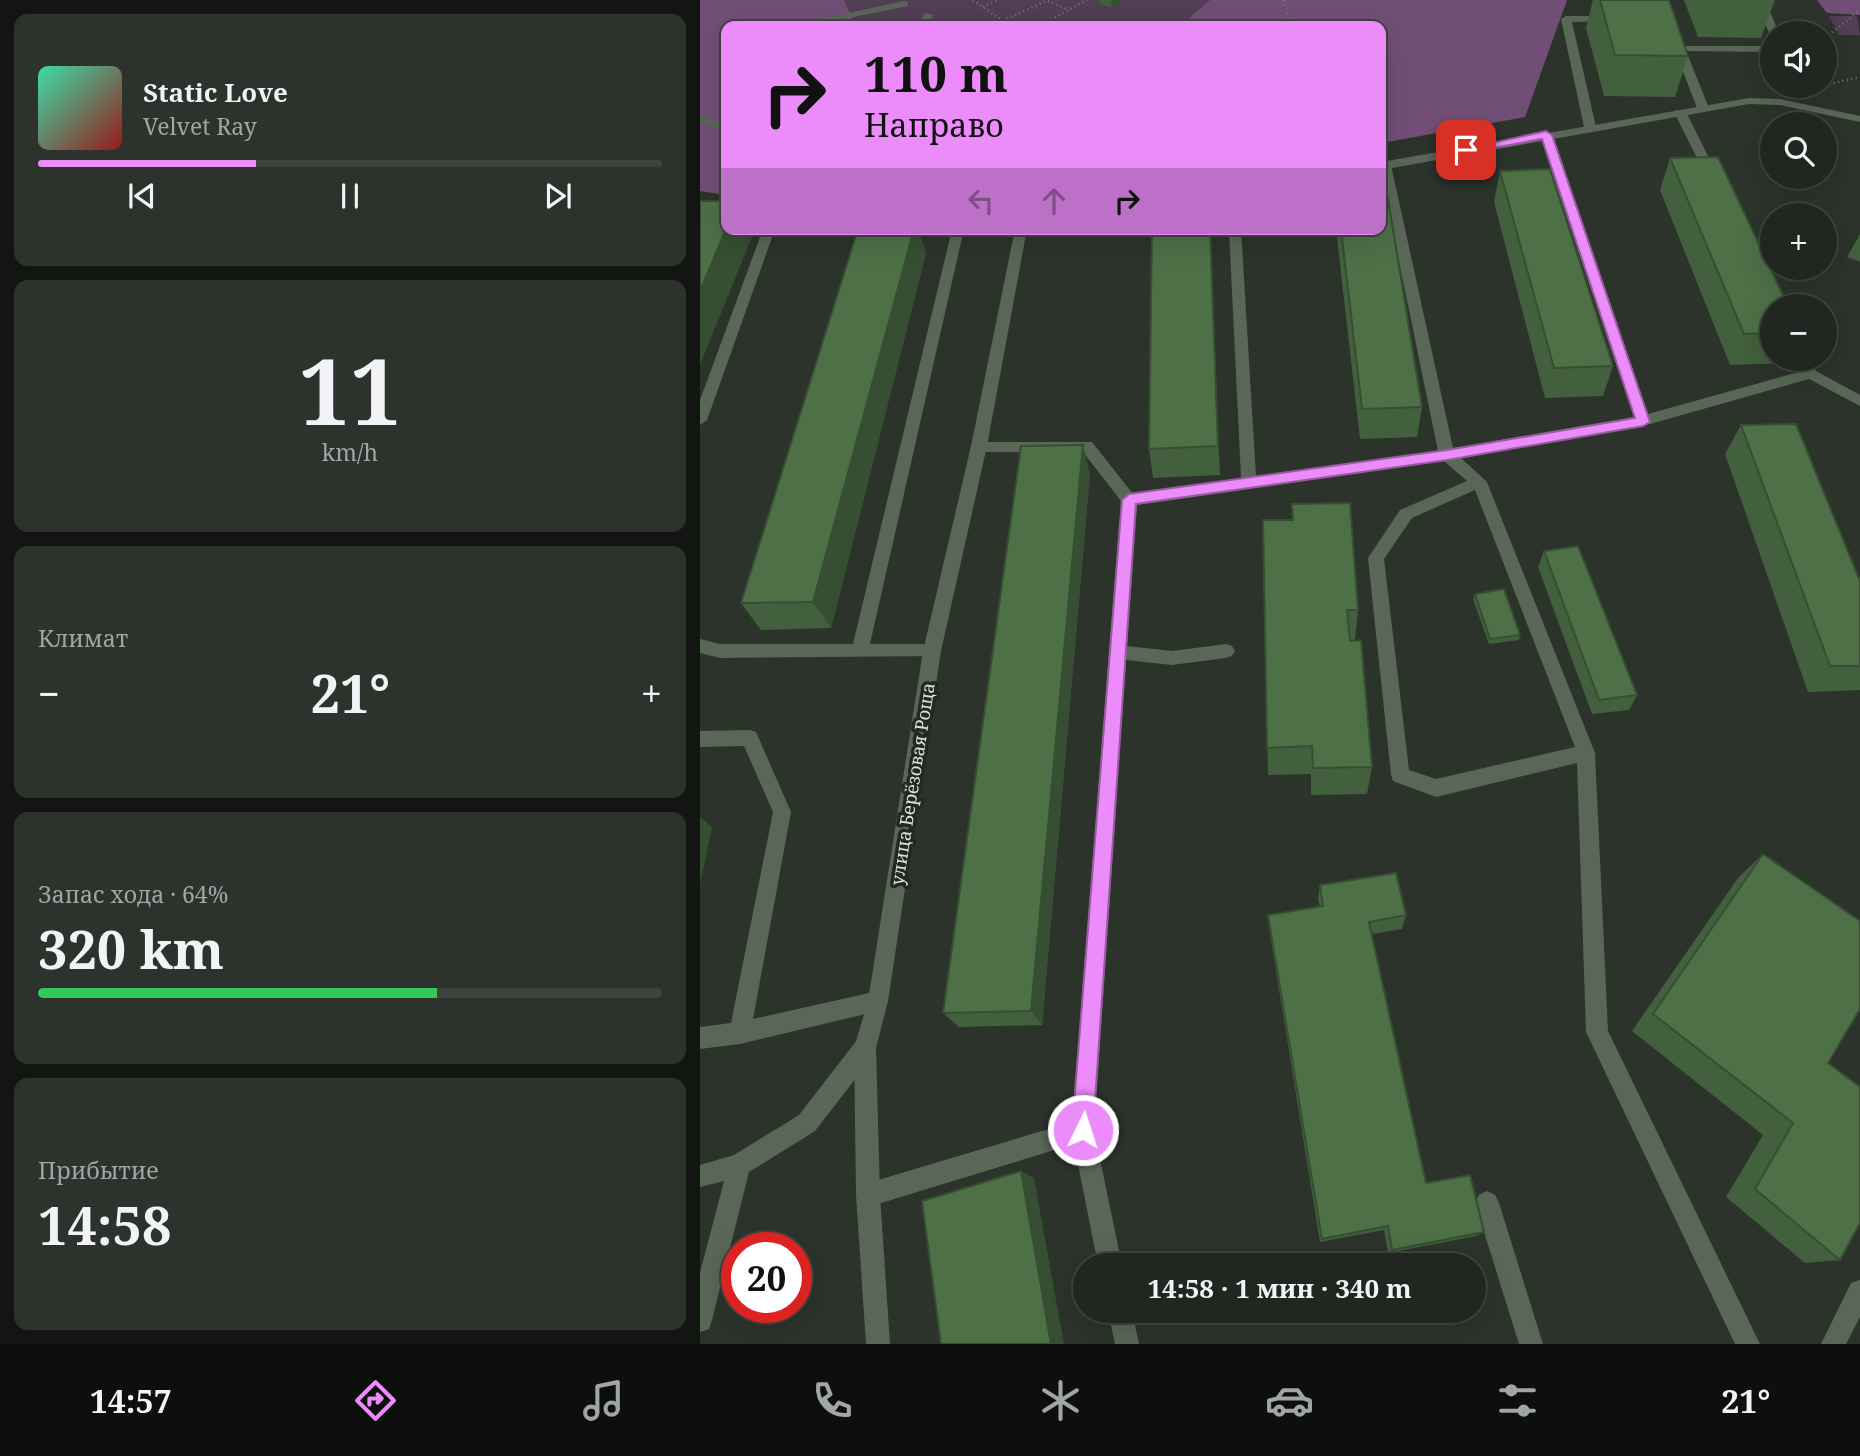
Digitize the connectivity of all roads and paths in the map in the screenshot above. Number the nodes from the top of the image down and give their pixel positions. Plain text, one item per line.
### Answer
1 (973, 0) edge
2 (998, 0) edge
3 (1047, 0) edge
4 (1087, 0) edge
5 (1284, 0) edge
6 (1760, 0) edge
7 (904, 4) dead end
8 (983, 7) junction
9 (1070, 10) junction
10 (1860, 10) edge
11 (929, 15) dead end
12 (1630, 19) edge
13 (819, 21) edge
14 (925, 21) edge
15 (1003, 21) joint
16 (1049, 21) edge
17 (1289, 21) edge
18 (1769, 21) edge
19 (1837, 28) edge
20 (1760, 49) edge
21 (1860, 78) edge
22 (1837, 83) edge
23 (1703, 108) junction
24 (1680, 112) junction
25 (700, 118) edge
26 (1860, 119) edge
27 (721, 126) edge
28 (1590, 127) junction
29 (1546, 135) junction
30 (1386, 164) edge
31 (1386, 179) edge
32 (1716, 185) edge
33 (767, 235) edge
34 (957, 235) edge
35 (1020, 235) edge
36 (1234, 235) edge
37 (1809, 371) edge
38 (1811, 374) junction
39 (1860, 401) edge
40 (700, 421) edge
41 (1643, 422) junction
42 (979, 446) junction
43 (1447, 455) junction
44 (1249, 481) junction
45 (1479, 482) junction
46 (1129, 500) junction
47 (700, 646) edge
48 (860, 649) junction
49 (932, 651) junction
50 (1226, 651) dead end
51 (1119, 652) junction
52 (700, 739) edge
53 (1586, 753) junction
54 (878, 1001) junction
55 (740, 1033) junction
56 (700, 1038) edge
57 (864, 1048) junction
58 (1083, 1130) junction
59 (738, 1165) junction
60 (700, 1176) edge
61 (868, 1195) junction
62 (1487, 1203) dead end
63 (1109, 1253) edge
64 (1860, 1292) edge
65 (700, 1320) edge
66 (1123, 1323) edge
67 (878, 1344) edge
68 (1127, 1344) edge
69 (1531, 1344) edge
70 (1748, 1344) edge
71 (1833, 1344) edge

1 - 8 path
2 - 8 path
3 - 9 path
3 - 15 path
4 - 9 path
5 - 17 path
6 - 18 street
7 - 13 street
8 - 15 path
9 - 16 path
10 - 19 path
11 - 14 street
12 - 28 street
20 - 23 street
21 - 22 path
23 - 24 street
23 - 26 street
24 - 28 street
24 - 32 street
25 - 27 street
28 - 29 street
29 - 30 street
29 - 41 street
31 - 43 street
33 - 40 street
34 - 48 street
35 - 42 street, улица Берёзовая Роща
36 - 44 street
37 - 38 street
38 - 39 street
38 - 41 street
41 - 43 street
42 - 46 street
42 - 49 street, улица Берёзовая Роща
43 - 44 street
43 - 45 street
44 - 46 street
45 - 53 street
45 - 53 street
46 - 51 street
47 - 48 street
48 - 49 street
49 - 54 street, улица Берёзовая Роща
50 - 51 street
51 - 58 street
52 - 55 street
53 - 70 street
54 - 55 street
54 - 57 street, улица Берёзовая Роща
55 - 56 street
57 - 59 street
57 - 61 street, улица Берёзовая Роща
58 - 61 street
58 - 63 street
59 - 60 street
59 - 65 street
61 - 67 street, улица Берёзовая Роща
62 - 69 street
64 - 71 street
66 - 68 street

